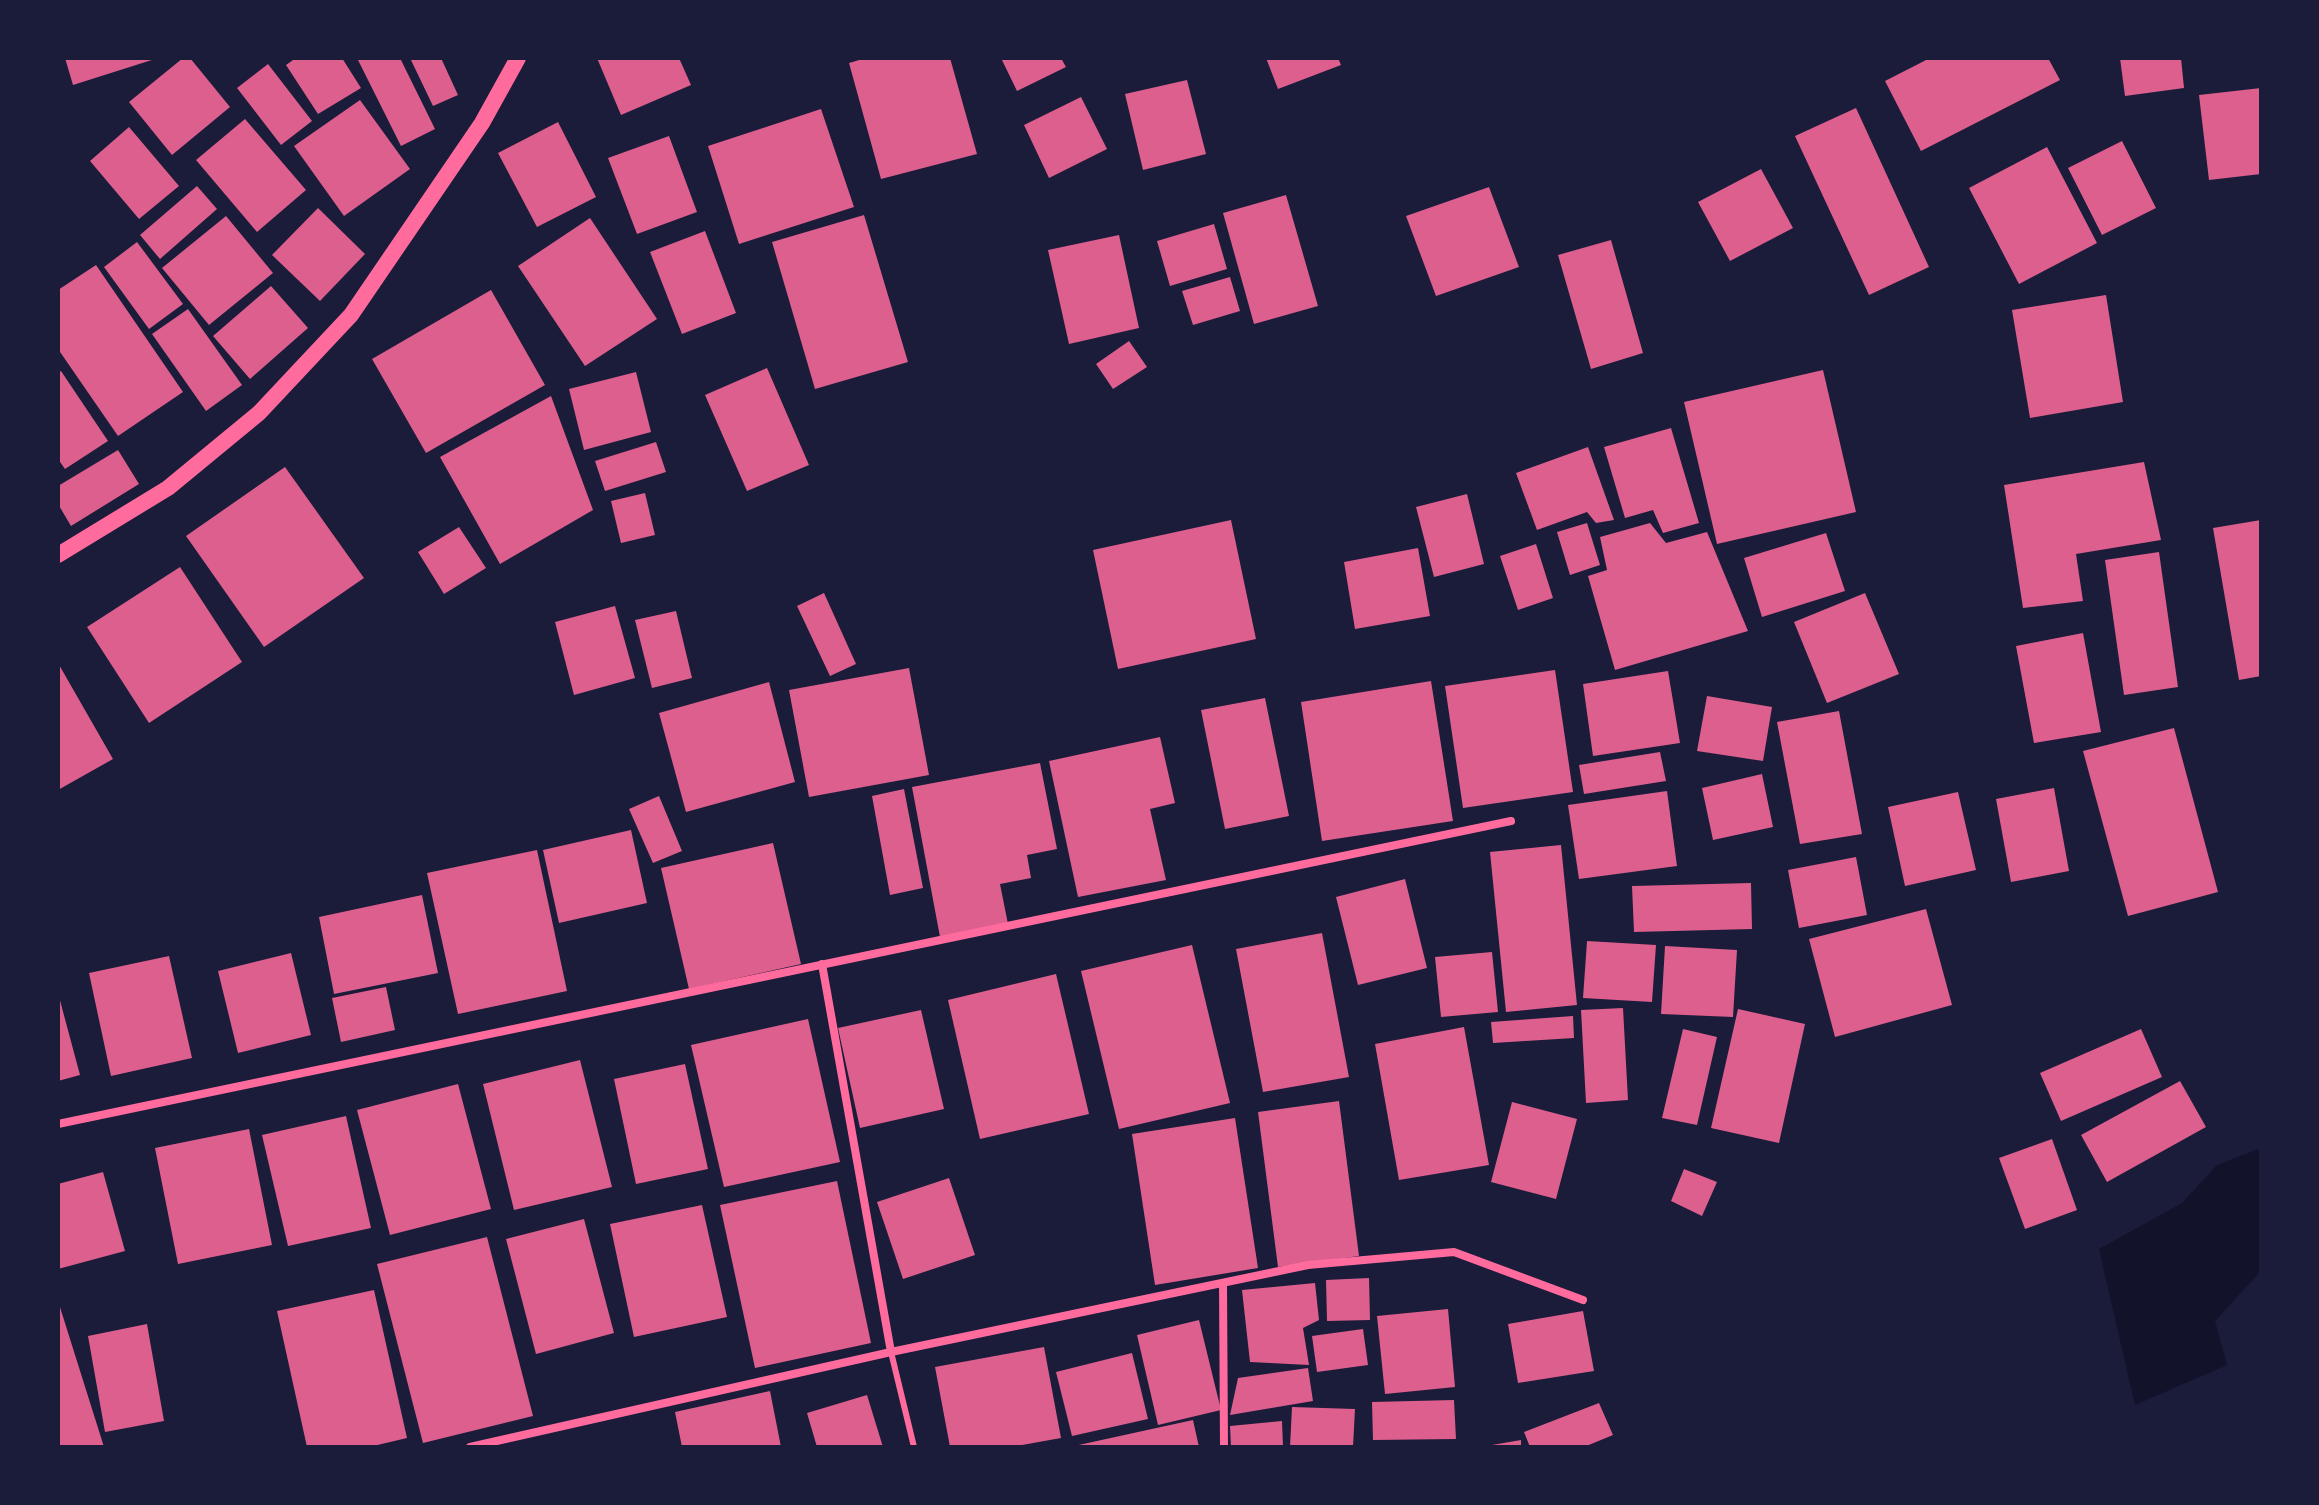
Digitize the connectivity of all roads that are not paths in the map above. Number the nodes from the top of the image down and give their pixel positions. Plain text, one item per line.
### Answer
1 (518, 58) edge
2 (58, 555) edge
3 (1511, 821) dead end
4 (822, 964) junction
5 (58, 1124) edge
6 (1223, 1283) junction
7 (1583, 1300) dead end
8 (891, 1352) junction
9 (470, 1447) edge
10 (914, 1447) edge
11 (1224, 1447) edge

1 - 2 main road
3 - 4 street
4 - 5 street
4 - 8 street
6 - 7 street
6 - 8 street
6 - 11 street
8 - 9 street
8 - 10 lane

